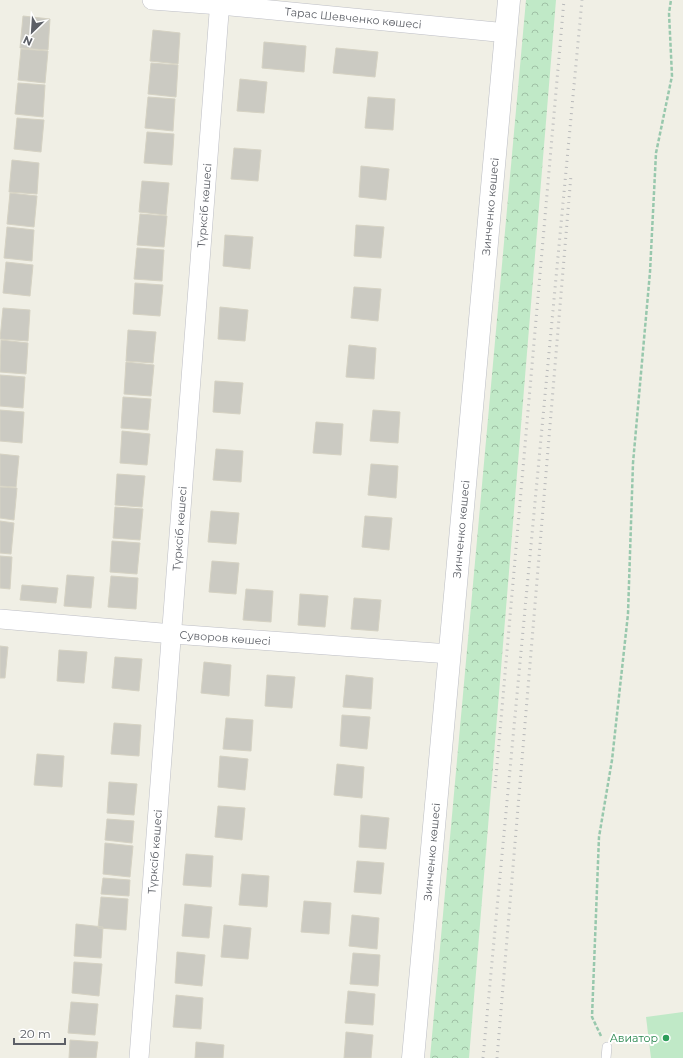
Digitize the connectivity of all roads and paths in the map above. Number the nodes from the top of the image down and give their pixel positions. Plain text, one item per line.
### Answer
1 (152, 0) edge
2 (509, 0) edge
3 (671, 0) edge
4 (220, 2) edge
5 (507, 33) junction
6 (0, 619) edge
7 (173, 634) junction
8 (450, 654) junction
9 (607, 1047) joint
10 (140, 1058) edge
11 (413, 1058) edge
12 (606, 1058) edge

1 - 4 street, Тарас Шевченко көшесі
2 - 5 main road, Зинченко көшесі
3 - 9 path
4 - 5 street, Тарас Шевченко көшесі
4 - 7 street, Түрксіб көшесі
5 - 8 main road, Зинченко көшесі
6 - 7 street, Суворов көшесі
7 - 8 street, Суворов көшесі
7 - 10 street, Түрксіб көшесі
8 - 11 main road, Зинченко көшесі
9 - 12 lane

